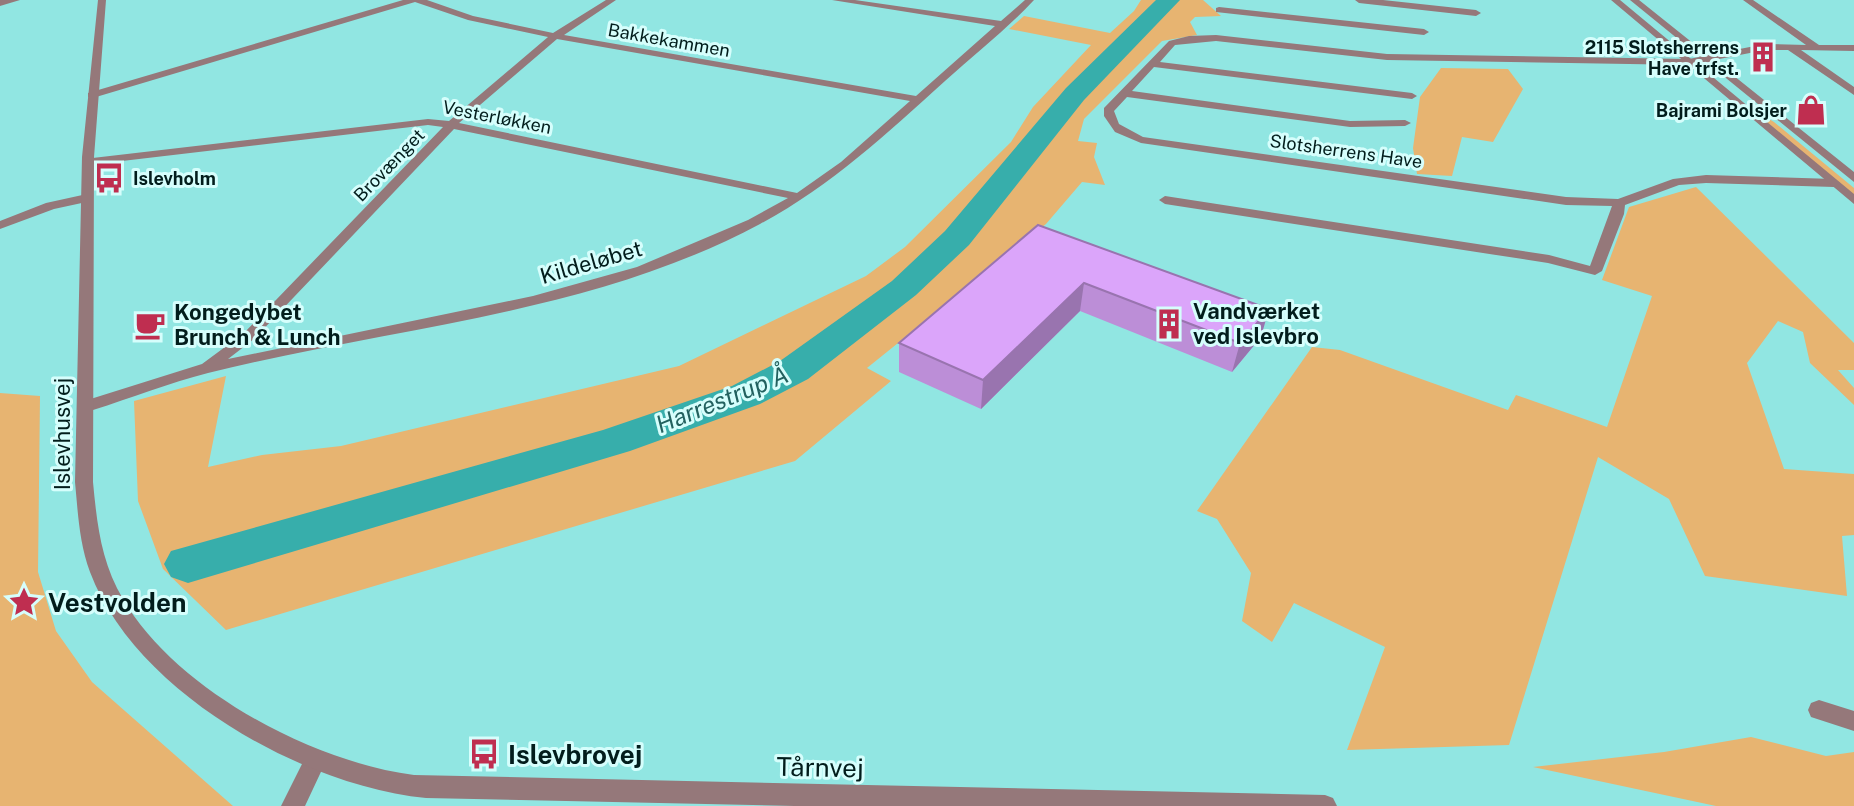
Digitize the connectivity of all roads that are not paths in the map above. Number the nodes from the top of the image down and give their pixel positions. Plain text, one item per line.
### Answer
1 (16, 0) edge
2 (102, 0) edge
3 (416, 0) edge
4 (612, 0) edge
5 (836, 0) edge
6 (1030, 0) edge
7 (1359, 0) edge
8 (1615, 0) edge
9 (1634, 0) edge
10 (1747, 0) edge
11 (0, 3) edge
12 (1431, 8) junction
13 (1219, 10) dead end
14 (1476, 13) dead end
15 (1002, 24) junction
16 (1424, 32) junction
17 (555, 36) junction
18 (1790, 47) junction
19 (1817, 48) junction
20 (1854, 48) edge
21 (1431, 58) junction
22 (1708, 59) junction
23 (1689, 62) junction
24 (1153, 64) junction
25 (1854, 92) edge
26 (1124, 93) junction
27 (92, 95) junction
28 (1412, 96) dead end
29 (917, 99) junction
30 (1405, 123) dead end
31 (453, 125) junction
32 (88, 161) junction
33 (1854, 178) edge
34 (1834, 183) junction
35 (800, 197) junction
36 (87, 198) junction
37 (1165, 200) dead end
38 (1854, 200) edge
39 (1619, 203) junction
40 (0, 225) edge
41 (204, 369) junction
42 (87, 406) junction
43 (1819, 710) dead end
44 (1854, 721) edge
45 (316, 759) junction
46 (293, 806) edge
47 (1325, 806) edge

1 - 11 street
2 - 27 street, Islevhusvej
3 - 17 street, Bakkekammen
3 - 27 street
4 - 17 street, Brovænget
5 - 15 street
6 - 15 street, Kildeløbet
7 - 12 street
8 - 23 street
9 - 22 street
10 - 19 street
12 - 14 street
12 - 16 street
13 - 16 street
15 - 29 street, Kildeløbet
16 - 21 street
17 - 29 street, Bakkekammen
17 - 31 street, Brovænget
18 - 19 street, Slotsherrens Have
18 - 22 street, Slotsherrens Have
18 - 25 street
19 - 20 street, Slotsherrens Have
21 - 23 street, Slotsherrens Have
21 - 24 street, Slotsherrens Have
22 - 23 street, Slotsherrens Have
22 - 33 street
23 - 34 street
24 - 26 street, Slotsherrens Have
24 - 28 street
26 - 30 street, Slotsherrens Have
26 - 39 street, Slotsherrens Have
27 - 32 street, Islevhusvej
29 - 35 street, Kildeløbet
31 - 32 street, Vesterløkken
31 - 35 street, Vesterløkken
31 - 41 street, Brovænget
32 - 36 street, Islevhusvej
34 - 38 street
34 - 39 street, Slotsherrens Have
35 - 41 street, Kildeløbet
36 - 40 street
36 - 42 street, Islevhusvej
37 - 39 street
41 - 42 street, Kildeløbet
42 - 45 street, Islevhusvej
43 - 44 street
45 - 46 street
45 - 47 street, Tårnvej

